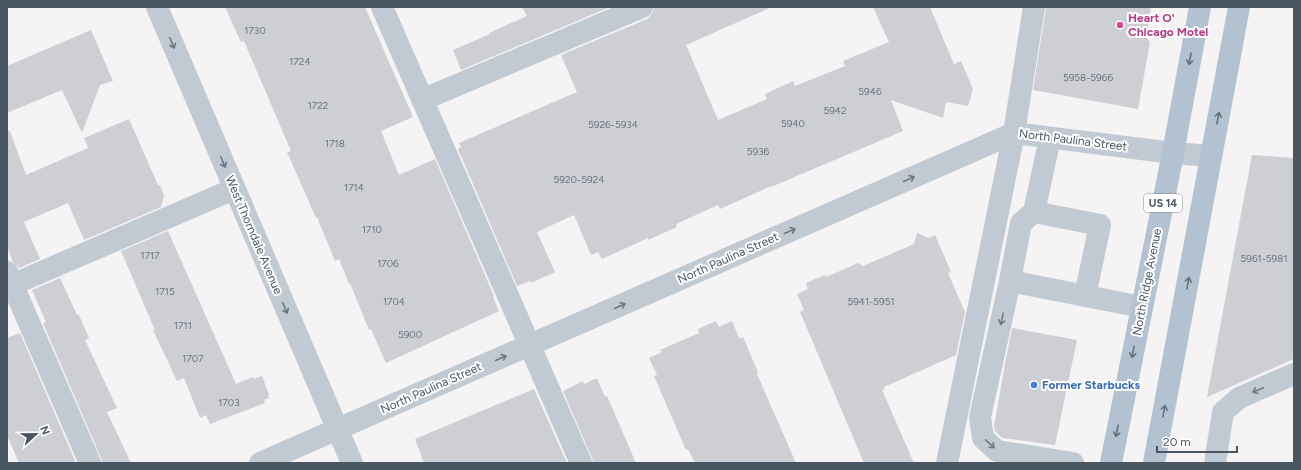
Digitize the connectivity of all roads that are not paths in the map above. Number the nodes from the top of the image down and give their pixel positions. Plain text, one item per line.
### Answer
1 (156, 7) edge
2 (382, 7) edge
3 (642, 7) edge
4 (1034, 7) edge
5 (1200, 7) edge
6 (1239, 7) edge
7 (422, 100) junction
8 (1014, 133) junction
9 (1050, 138) junction
10 (1173, 153) junction
11 (1211, 156) junction
12 (234, 189) junction
13 (1034, 212) junction
14 (9, 281) edge
15 (1010, 281) junction
16 (1085, 296) junction
17 (1142, 307) junction
18 (530, 346) junction
19 (1294, 374) edge
20 (337, 430) junction
21 (90, 463) edge
22 (260, 463) edge
23 (352, 463) edge
24 (581, 463) edge
25 (947, 463) edge
26 (1073, 463) edge
27 (1111, 463) edge
28 (1154, 463) edge
29 (1215, 463) edge

1 -> 12 street, West Thorndale Avenue
2 - 7 street
3 - 7 street
4 - 8 street
5 -> 10 main road, North Ridge Avenue / US 14
11 -> 6 main road
7 - 18 street
8 - 9 street, North Paulina Street
18 -> 8 street, North Paulina Street
8 - 25 street
9 - 10 street, North Paulina Street
9 - 13 street
10 - 11 street, North Paulina Street
10 - 17 main road, North Ridge Avenue / US 14
28 -> 11 main road
12 - 14 street
12 -> 20 street, West Thorndale Avenue
13 - 15 street
13 - 16 street
14 - 21 street
15 - 16 street
15 -> 26 street
16 - 17 street
17 -> 27 main road, North Ridge Avenue / US 14
20 -> 18 street, North Paulina Street
18 - 24 street
19 -> 29 street
20 - 22 street, North Paulina Street
20 - 23 street, West Thorndale Avenue

